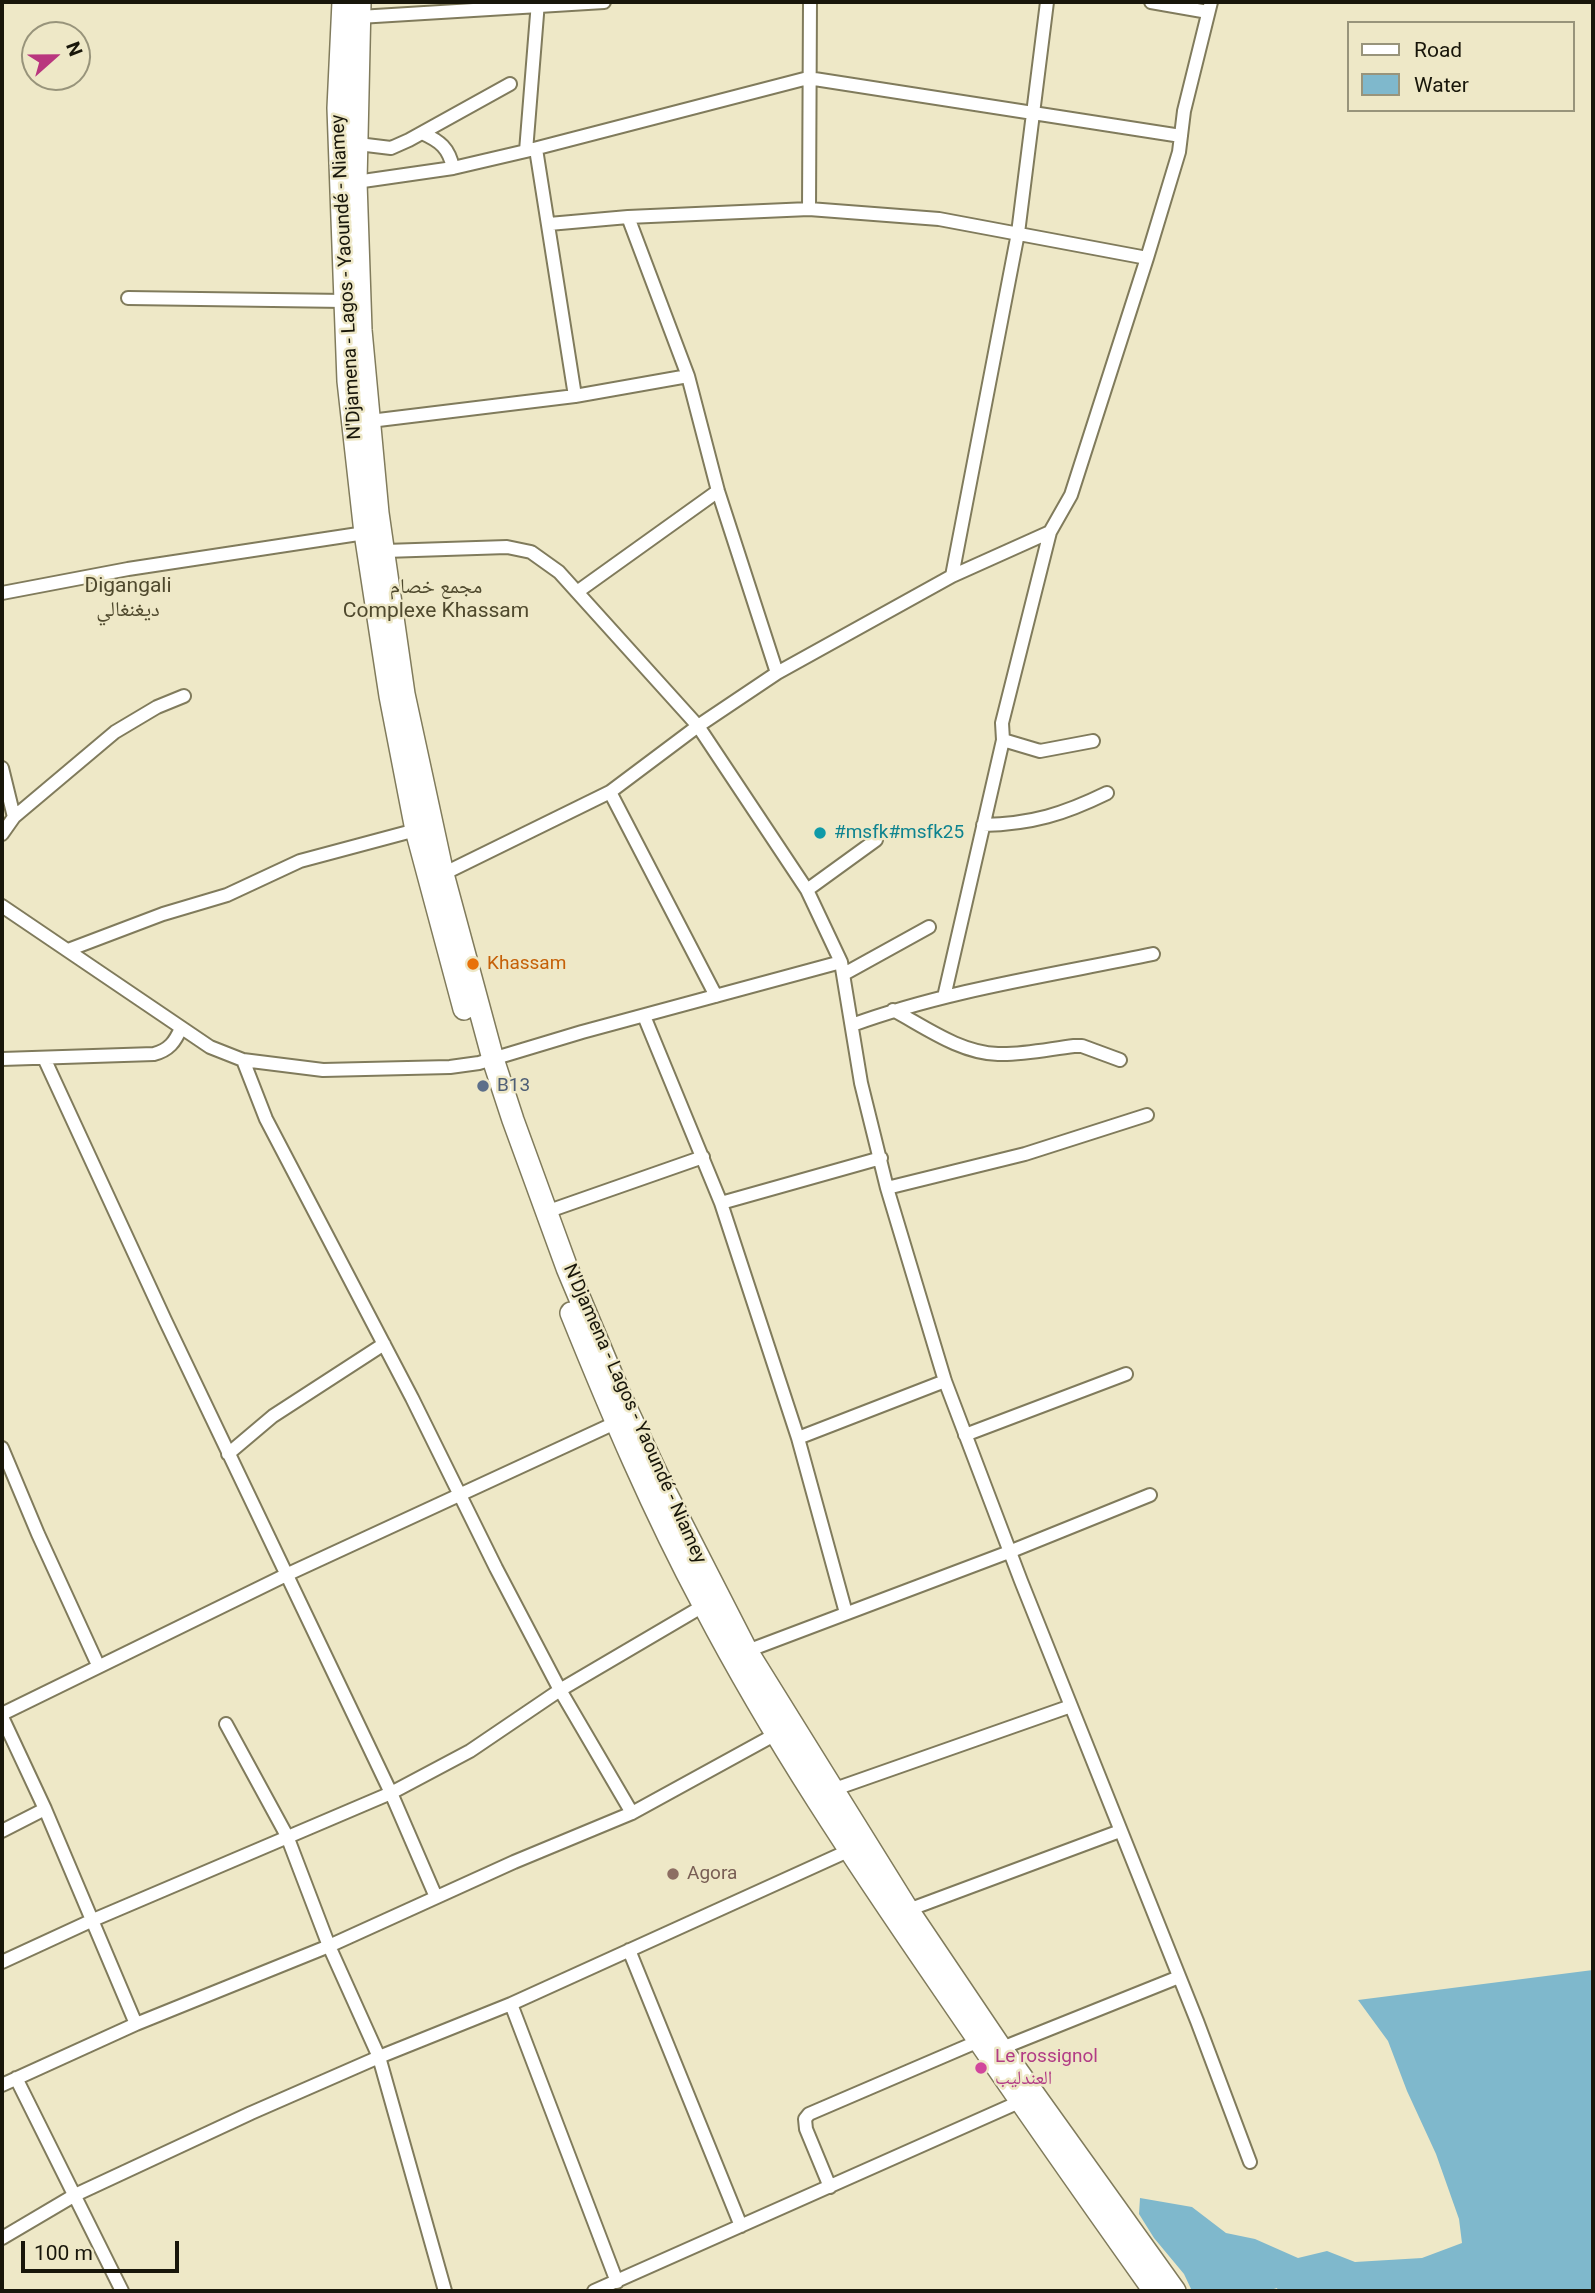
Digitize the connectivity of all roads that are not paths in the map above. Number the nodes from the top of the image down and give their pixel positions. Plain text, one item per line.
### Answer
1 (343, 2) edge
2 (604, 2) edge
3 (810, 2) edge
4 (1047, 2) edge
5 (1151, 2) edge
6 (538, 5) edge
7 (1210, 7) edge
8 (360, 10) edge
9 (808, 78) junction
10 (510, 84) dead end
11 (1034, 114) junction
12 (422, 133) junction
13 (1181, 136) junction
14 (358, 144) junction
15 (531, 150) junction
16 (453, 168) junction
17 (356, 182) junction
18 (809, 209) junction
19 (628, 216) junction
20 (548, 223) junction
21 (1018, 233) junction
22 (1147, 258) junction
23 (128, 298) dead end
24 (345, 301) junction
25 (688, 376) junction
26 (575, 396) junction
27 (370, 421) junction
28 (718, 491) junction
29 (1050, 532) junction
30 (365, 533) junction
31 (385, 551) junction
32 (952, 576) junction
33 (577, 592) junction
34 (2, 593) edge
35 (777, 673) junction
36 (184, 696) dead end
37 (698, 726) junction
38 (1003, 740) junction
39 (1093, 741) dead end
40 (2, 768) edge
41 (610, 792) junction
42 (1107, 793) dead end
43 (14, 817) junction
44 (984, 825) junction
45 (416, 830) junction
46 (2, 834) edge
47 (876, 840) dead end
48 (443, 874) junction
49 (807, 890) junction
50 (2, 906) edge
51 (929, 927) dead end
52 (68, 950) junction
53 (1153, 954) dead end
54 (843, 968) junction
55 (716, 996) junction
56 (944, 997) junction
57 (893, 1010) junction
58 (644, 1016) junction
59 (852, 1025) junction
60 (181, 1028) junction
61 (44, 1058) junction
62 (2, 1059) edge
63 (243, 1060) junction
64 (1120, 1060) dead end
65 (486, 1061) junction
66 (1147, 1115) dead end
67 (704, 1157) junction
68 (881, 1158) junction
69 (887, 1188) junction
70 (721, 1203) junction
71 (547, 1212) junction
72 (384, 1344) junction
73 (1126, 1374) dead end
74 (945, 1381) junction
75 (615, 1423) junction
76 (965, 1435) junction
77 (798, 1438) junction
78 (2, 1450) edge
79 (228, 1454) junction
80 (458, 1494) junction
81 (1150, 1495) dead end
82 (1009, 1552) junction
83 (286, 1575) junction
84 (704, 1606) junction
85 (846, 1612) junction
86 (747, 1651) junction
87 (98, 1665) junction
88 (561, 1690) junction
89 (1071, 1706) junction
90 (2, 1715) edge
91 (226, 1724) dead end
92 (776, 1734) junction
93 (832, 1790) junction
94 (391, 1793) junction
95 (45, 1809) junction
96 (632, 1812) junction
97 (2, 1831) edge
98 (1120, 1831) junction
99 (287, 1836) junction
100 (848, 1851) junction
101 (436, 1897) junction
102 (908, 1910) junction
103 (93, 1920) junction
104 (328, 1946) junction
105 (629, 1950) junction
106 (2, 1962) edge
107 (1179, 1977) junction
108 (511, 2004) junction
109 (136, 2024) junction
110 (989, 2048) junction
111 (379, 2057) junction
112 (16, 2078) junction
113 (2, 2085) edge
114 (1027, 2098) junction
115 (1250, 2162) dead end
116 (830, 2188) junction
117 (75, 2195) junction
118 (741, 2226) junction
119 (2, 2238) edge
120 (617, 2282) junction
121 (1167, 2290) edge
122 (121, 2291) edge
123 (445, 2291) edge
124 (594, 2291) edge

1 - 24 highway, N'Djamena - Lagos - Yaoundé - Niamey
2 - 6 street
3 - 9 street
4 - 11 street
5 - 7 street
6 - 8 street
6 - 15 street
7 - 13 street
8 - 14 highway, N'Djamena - Lagos - Yaoundé - Niamey
9 - 11 street
9 - 15 street
9 - 18 street
10 - 12 street
11 - 13 street
11 - 21 street
12 - 14 street
12 - 16 street
13 - 22 street
14 - 17 highway, N'Djamena - Lagos - Yaoundé - Niamey
15 - 16 street
15 - 20 street
16 - 17 street
17 - 27 highway, N'Djamena - Lagos - Yaoundé - Niamey
18 - 19 street
18 - 21 street
19 - 20 street
19 - 25 street
20 - 26 street
21 - 22 street
21 - 32 street
22 - 29 street
23 - 24 street
24 - 30 highway, N'Djamena - Lagos - Yaoundé - Niamey
25 - 26 street
25 - 28 street
26 - 27 street
27 - 31 highway, N'Djamena - Lagos - Yaoundé - Niamey
28 - 33 street
28 - 35 street
29 - 32 street
29 - 38 street
30 - 34 street
30 - 45 highway, N'Djamena - Lagos - Yaoundé - Niamey
31 - 33 street
31 - 48 highway, N'Djamena - Lagos - Yaoundé - Niamey
32 - 35 street
33 - 37 street
35 - 37 street
36 - 43 street
37 - 41 street
37 - 49 street
38 - 39 street
38 - 44 street
40 - 43 street
41 - 48 street
41 - 55 street
42 - 44 street
43 - 46 street
44 - 56 street
45 - 52 street
45 - 65 highway, N'Djamena - Lagos - Yaoundé - Niamey
47 - 49 street
48 - 65 highway, N'Djamena - Lagos - Yaoundé - Niamey
49 - 54 street
50 - 52 street
51 - 54 street
52 - 60 street
53 - 56 street
54 - 55 street
54 - 59 street
55 - 58 street
56 - 57 street
57 - 59 street
57 - 64 street
58 - 65 street
58 - 67 street
59 - 68 street
60 - 61 street
60 - 63 street
61 - 62 street
61 - 79 street
63 - 65 street
63 - 72 street
65 - 71 highway, N'Djamena - Lagos - Yaoundé - Niamey
65 - 75 highway, N'Djamena - Lagos - Yaoundé - Niamey
66 - 69 street
67 - 70 street
67 - 71 street
68 - 69 street
68 - 70 street
69 - 74 street
70 - 77 street
71 - 86 highway, N'Djamena - Lagos - Yaoundé - Niamey
72 - 79 street
72 - 80 street
73 - 76 street
74 - 76 street
74 - 77 street
75 - 80 street
75 - 84 highway, N'Djamena - Lagos - Yaoundé - Niamey
76 - 82 street
77 - 85 street
78 - 87 street
79 - 83 street
80 - 83 street
80 - 88 street
81 - 82 street
82 - 85 street
82 - 89 street
83 - 87 street
83 - 94 street
84 - 88 street
84 - 92 highway, N'Djamena - Lagos - Yaoundé - Niamey
85 - 86 street
86 - 93 highway, N'Djamena - Lagos - Yaoundé - Niamey
87 - 90 street
88 - 94 street
88 - 96 street
89 - 93 street
89 - 98 street
90 - 95 street
91 - 99 street
92 - 96 street
92 - 100 highway, N'Djamena - Lagos - Yaoundé - Niamey
93 - 102 highway, N'Djamena - Lagos - Yaoundé - Niamey
94 - 99 street
94 - 101 street
95 - 97 street
95 - 103 street
96 - 101 street
98 - 102 street
98 - 107 street
99 - 103 street
99 - 104 street
100 - 105 street
100 - 110 highway, N'Djamena - Lagos - Yaoundé - Niamey
101 - 104 street
102 - 110 highway, N'Djamena - Lagos - Yaoundé - Niamey
103 - 106 street
103 - 109 street
104 - 109 street
104 - 111 street
105 - 108 street
105 - 118 street
107 - 110 street
107 - 115 street
108 - 111 street
108 - 120 street
109 - 112 street
110 - 114 highway, N'Djamena - Lagos - Yaoundé - Niamey
110 - 116 street
111 - 117 street
111 - 123 street
112 - 113 street
112 - 117 street
114 - 116 street
114 - 121 highway, N'Djamena - Lagos - Yaoundé - Niamey
116 - 118 street
117 - 119 street
117 - 122 street
118 - 120 street
120 - 124 street

